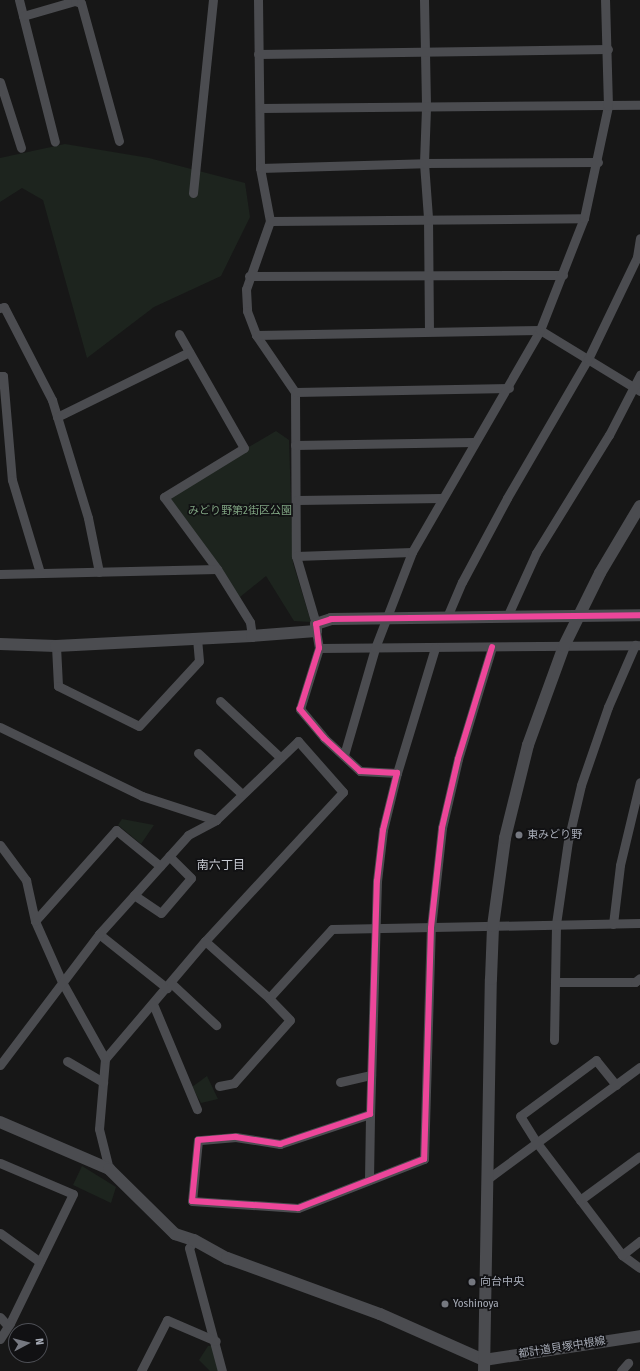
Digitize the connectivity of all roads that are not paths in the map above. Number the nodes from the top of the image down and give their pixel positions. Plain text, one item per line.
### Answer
1 (19, 0) edge
2 (213, 0) edge
3 (258, 0) edge
4 (424, 0) edge
5 (605, 0) edge
6 (23, 16) junction
7 (608, 49) junction
8 (426, 52) junction
9 (258, 54) junction
10 (0, 82) edge
11 (640, 105) edge
12 (608, 106) junction
13 (260, 108) junction
14 (426, 108) junction
15 (119, 141) dead end
16 (56, 142) dead end
17 (21, 148) dead end
18 (598, 162) junction
19 (424, 163) junction
20 (260, 168) junction
21 (193, 193) dead end
22 (428, 218) junction
23 (584, 218) junction
24 (270, 221) junction
25 (640, 238) edge
26 (429, 274) junction
27 (563, 275) junction
28 (249, 276) junction
29 (0, 308) edge
30 (540, 330) junction
31 (429, 331) junction
32 (179, 334) dead end
33 (256, 335) junction
34 (189, 352) junction
35 (588, 359) junction
36 (640, 375) edge
37 (0, 376) edge
38 (509, 388) junction
39 (637, 390) edge
40 (295, 392) junction
41 (57, 417) junction
42 (474, 442) junction
43 (295, 445) junction
44 (442, 498) junction
45 (297, 500) junction
46 (640, 506) edge
47 (412, 552) junction
48 (296, 556) junction
49 (217, 570) junction
50 (99, 572) junction
51 (40, 573) junction
52 (0, 574) edge
53 (640, 615) edge
54 (579, 616) junction
55 (447, 617) junction
56 (507, 617) junction
57 (386, 618) junction
58 (316, 627) junction
59 (252, 636) junction
60 (197, 638) junction
61 (0, 644) edge
62 (637, 645) edge
63 (56, 646) junction
64 (564, 646) junction
65 (492, 647) junction
66 (319, 648) junction
67 (375, 648) junction
68 (435, 648) junction
69 (220, 701) dead end
70 (0, 727) edge
71 (198, 753) dead end
72 (344, 755) junction
73 (280, 758) junction
74 (397, 773) junction
75 (640, 782) edge
76 (242, 794) junction
77 (216, 820) junction
78 (0, 845) edge
79 (169, 856) junction
80 (160, 866) junction
81 (134, 895) junction
82 (35, 921) junction
83 (640, 923) edge
84 (556, 924) junction
85 (613, 924) junction
86 (493, 926) junction
87 (374, 927) junction
88 (431, 928) junction
89 (99, 934) junction
90 (205, 941) junction
91 (640, 978) edge
92 (62, 982) junction
93 (555, 982) junction
94 (169, 985) junction
95 (269, 998) junction
96 (153, 1004) junction
97 (216, 1025) dead end
98 (554, 1040) dead end
99 (104, 1059) junction
100 (67, 1061) dead end
101 (0, 1065) edge
102 (640, 1067) edge
103 (371, 1075) junction
104 (102, 1082) junction
105 (340, 1082) dead end
106 (616, 1085) junction
107 (219, 1086) dead end
108 (197, 1109) dead end
109 (370, 1114) junction
110 (0, 1122) edge
111 (537, 1143) junction
112 (640, 1156) edge
113 (0, 1163) edge
114 (109, 1169) junction
115 (369, 1180) junction
116 (486, 1180) junction
117 (580, 1200) junction
118 (0, 1233) edge
119 (194, 1240) junction
120 (640, 1241) edge
121 (622, 1254) junction
122 (40, 1262) junction
123 (640, 1268) edge
124 (0, 1317) edge
125 (10, 1323) edge
126 (8, 1326) joint
127 (640, 1336) edge
128 (0, 1338) edge
129 (216, 1341) junction
130 (628, 1363) dead end
131 (484, 1365) edge
132 (141, 1371) edge
133 (222, 1371) edge
134 (621, 1371) edge

1 - 6 street
2 - 21 street
3 - 9 street
4 - 8 street
5 - 7 street
6 - 15 street
6 - 16 street
7 - 8 street
7 - 12 street
8 - 9 street
8 - 14 street
9 - 13 street
10 - 17 street
11 - 12 street
12 - 14 street
12 - 18 street
13 - 14 street
13 - 20 street
14 - 19 street
18 - 19 street
18 - 23 street
19 - 20 street
19 - 22 street
20 - 24 street
22 - 23 street
22 - 24 street
22 - 26 street
23 - 27 street
24 - 28 street
25 - 35 street
26 - 27 street
26 - 28 street
26 - 31 street
27 - 30 street
28 - 33 street
29 - 41 street
30 - 31 street
30 - 35 street
30 - 38 street
31 - 33 street
32 - 34 street
33 - 40 street
34 - 41 street
34 - 49 street
35 - 39 street
35 - 55 street
36 - 39 street
37 - 51 street
38 - 40 street
38 - 42 street
39 - 56 street
40 - 43 street
41 - 50 street
42 - 43 street
42 - 44 street
43 - 45 street
44 - 45 street
44 - 47 street
45 - 48 street
46 - 54 street
47 - 48 street
47 - 57 street
48 - 58 street
49 - 50 street
49 - 59 street
50 - 51 street
51 - 52 street
53 - 54 street
54 - 56 street
54 - 64 street
55 - 56 street
55 - 57 street
57 - 58 street
57 - 67 street
58 - 59 street
58 - 66 street
59 - 60 street
60 - 63 street
60 - 63 street
61 - 63 street
62 - 64 street
62 - 84 street
64 - 65 street
64 - 86 street
65 - 68 street
65 - 88 street
66 - 67 street
66 - 72 street
67 - 68 street
67 - 72 street
68 - 74 street
69 - 73 street
70 - 77 street
71 - 76 street
72 - 74 street
73 - 76 street
73 - 90 street
74 - 87 street
75 - 85 street
76 - 77 street
77 - 79 street
78 - 82 street
79 - 80 street
79 - 81 street
80 - 81 street
80 - 82 street
81 - 89 street
82 - 92 street
83 - 85 street
84 - 85 street
84 - 86 street
84 - 93 street
86 - 88 street
86 - 116 street
87 - 88 street
87 - 95 street
87 - 103 street
88 - 115 street
89 - 92 street
89 - 94 street
90 - 94 street
90 - 95 street
91 - 93 street
92 - 99 street
92 - 101 street
93 - 98 street
94 - 96 street
94 - 97 street
95 - 107 street
96 - 99 street
96 - 108 street
99 - 104 street
100 - 104 street
102 - 106 street
103 - 105 street
103 - 109 street
104 - 114 street
106 - 111 street
106 - 111 street
109 - 115 street
109 - 115 street
110 - 114 street
111 - 116 street
111 - 117 street
112 - 117 street
113 - 122 street
114 - 119 street
116 - 131 street
117 - 121 street
118 - 122 street
119 - 129 street
119 - 131 street
120 - 121 street
121 - 123 street
122 - 125 street
124 - 126 street
126 - 128 street
127 - 131 street, 都計道貝塚中根線
129 - 132 street
129 - 133 street
130 - 134 street

